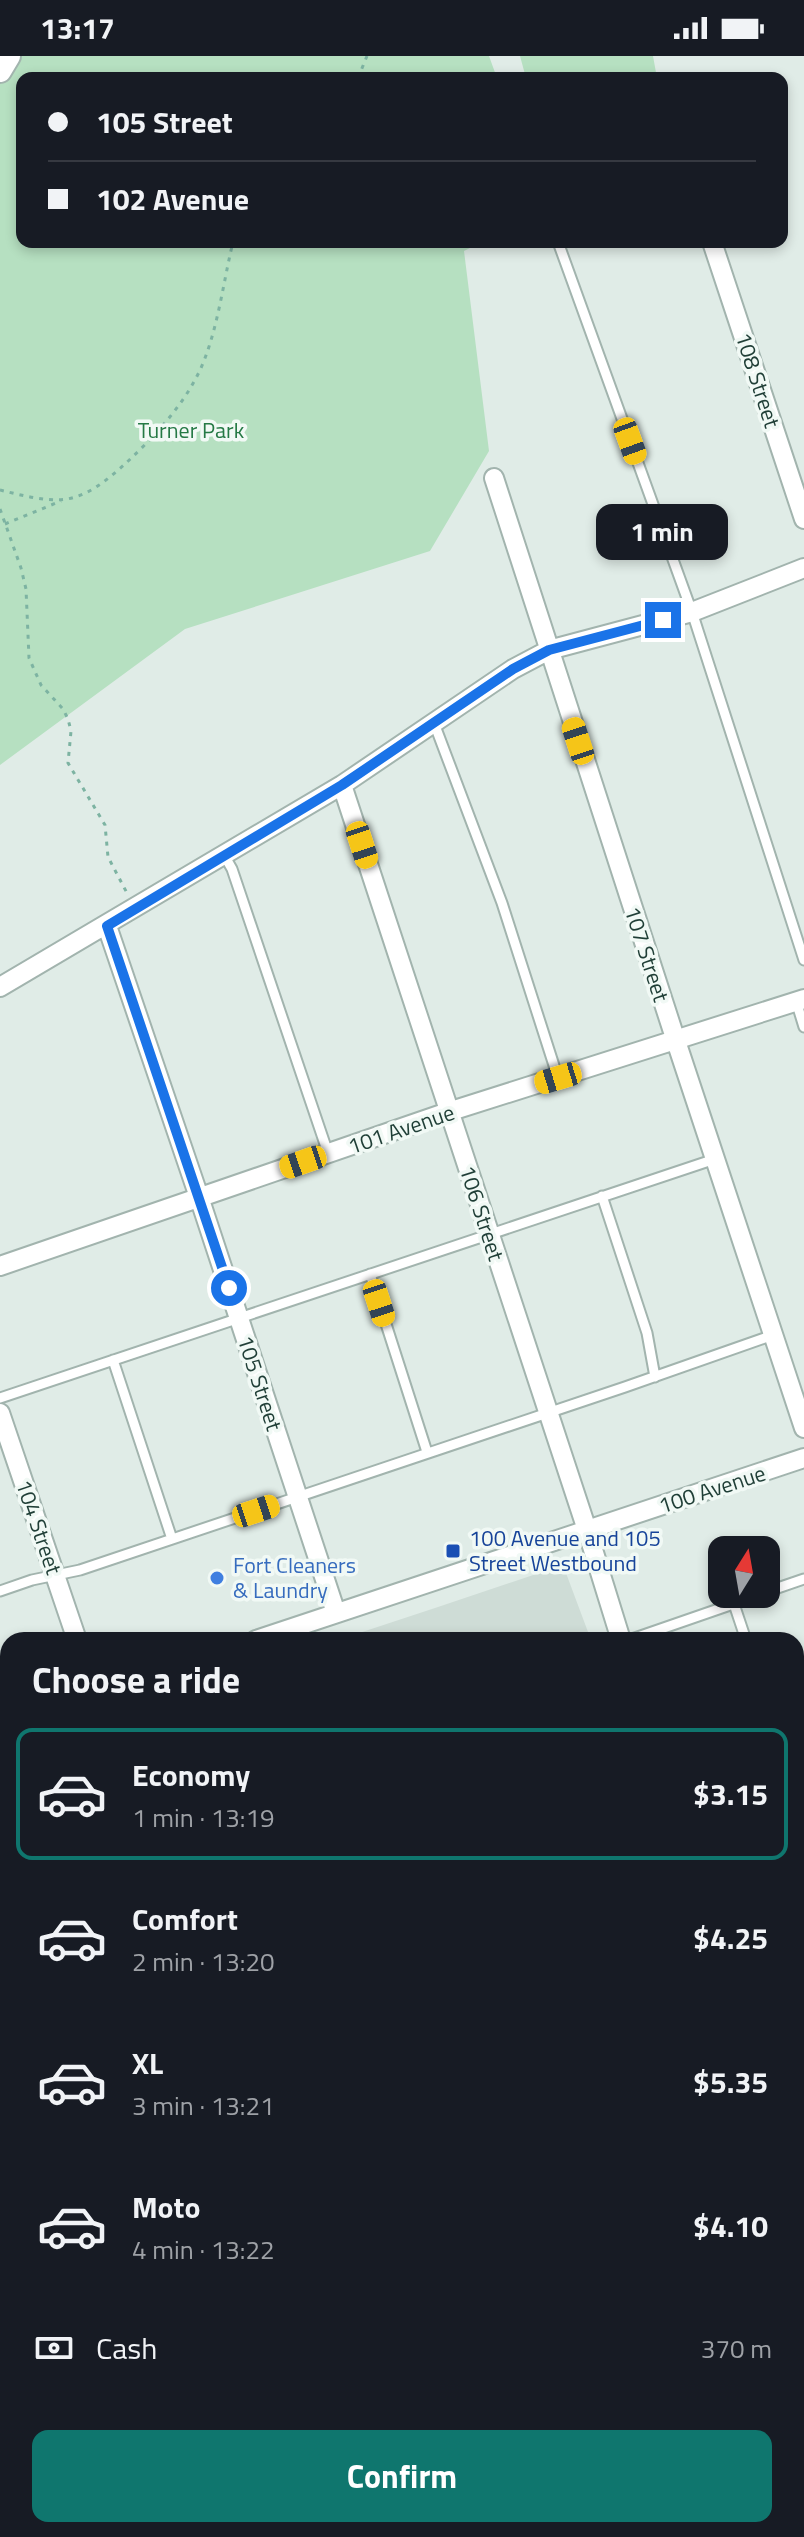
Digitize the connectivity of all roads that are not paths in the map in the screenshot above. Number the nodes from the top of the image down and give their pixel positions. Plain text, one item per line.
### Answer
1 (9, 56) edge
2 (0, 71) edge
3 (560, 248) edge
4 (714, 248) edge
5 (494, 478) dead end
6 (804, 519) edge
7 (804, 568) edge
8 (692, 612) junction
9 (549, 650) junction
10 (434, 723) junction
11 (342, 785) junction
12 (224, 855) junction
13 (107, 926) junction
14 (804, 960) edge
15 (0, 987) edge
16 (800, 1000) edge
17 (804, 1027) edge
18 (676, 1041) junction
19 (558, 1078) junction
20 (448, 1112) junction
21 (328, 1153) junction
22 (715, 1159) junction
23 (602, 1196) junction
24 (199, 1197) junction
25 (489, 1233) junction
26 (0, 1266) edge
27 (370, 1274) junction
28 (239, 1318) junction
29 (773, 1335) junction
30 (113, 1360) junction
31 (655, 1377) junction
32 (0, 1398) edge
33 (548, 1412) junction
34 (0, 1413) edge
35 (804, 1428) edge
36 (427, 1452) junction
37 (804, 1458) edge
38 (297, 1497) junction
39 (587, 1530) junction
40 (172, 1539) junction
41 (55, 1574) junction
42 (804, 1579) edge
43 (780, 1587) edge
44 (0, 1591) edge
45 (722, 1608) edge
46 (735, 1608) edge
47 (336, 1613) junction
48 (74, 1632) edge
49 (280, 1632) edge
50 (619, 1632) edge
51 (652, 1632) edge
52 (743, 1632) edge

1 - 2 street
3 - 8 lane
4 - 6 street, 108 Street
5 - 9 street, 107 Street
7 - 8 street
8 - 9 street
8 - 14 lane
9 - 10 street
9 - 18 street, 107 Street
10 - 11 street
10 - 19 lane
11 - 12 street
11 - 20 street, 106 Street
12 - 13 street
12 - 21 lane
13 - 15 street
13 - 24 street, 105 Street
16 - 17 lane
16 - 18 street, 101 Avenue
18 - 19 street, 101 Avenue
18 - 22 street, 107 Street
19 - 20 street, 101 Avenue
20 - 21 street, 101 Avenue
20 - 25 street, 106 Street
21 - 24 street, 101 Avenue
22 - 23 lane
22 - 29 street, 107 Street
23 - 25 lane
23 - 31 lane
24 - 26 street, 101 Avenue
24 - 28 street, 105 Street
25 - 27 lane
25 - 33 street, 106 Street
27 - 28 lane
27 - 36 lane
28 - 30 lane
28 - 38 street, 105 Street
29 - 31 lane
29 - 35 street, 107 Street
30 - 32 lane
30 - 40 lane
31 - 33 lane
33 - 36 lane
33 - 39 street, 106 Street
34 - 41 street, 104 Street
36 - 38 lane
37 - 39 street, 100 Avenue
38 - 40 lane
38 - 47 street, 105 Street
39 - 47 street, 100 Avenue
39 - 50 street, 106 Street
40 - 41 lane
41 - 44 lane
41 - 48 street, 104 Street
42 - 43 lane
45 - 51 lane
46 - 52 lane
47 - 49 street, 100 Avenue

